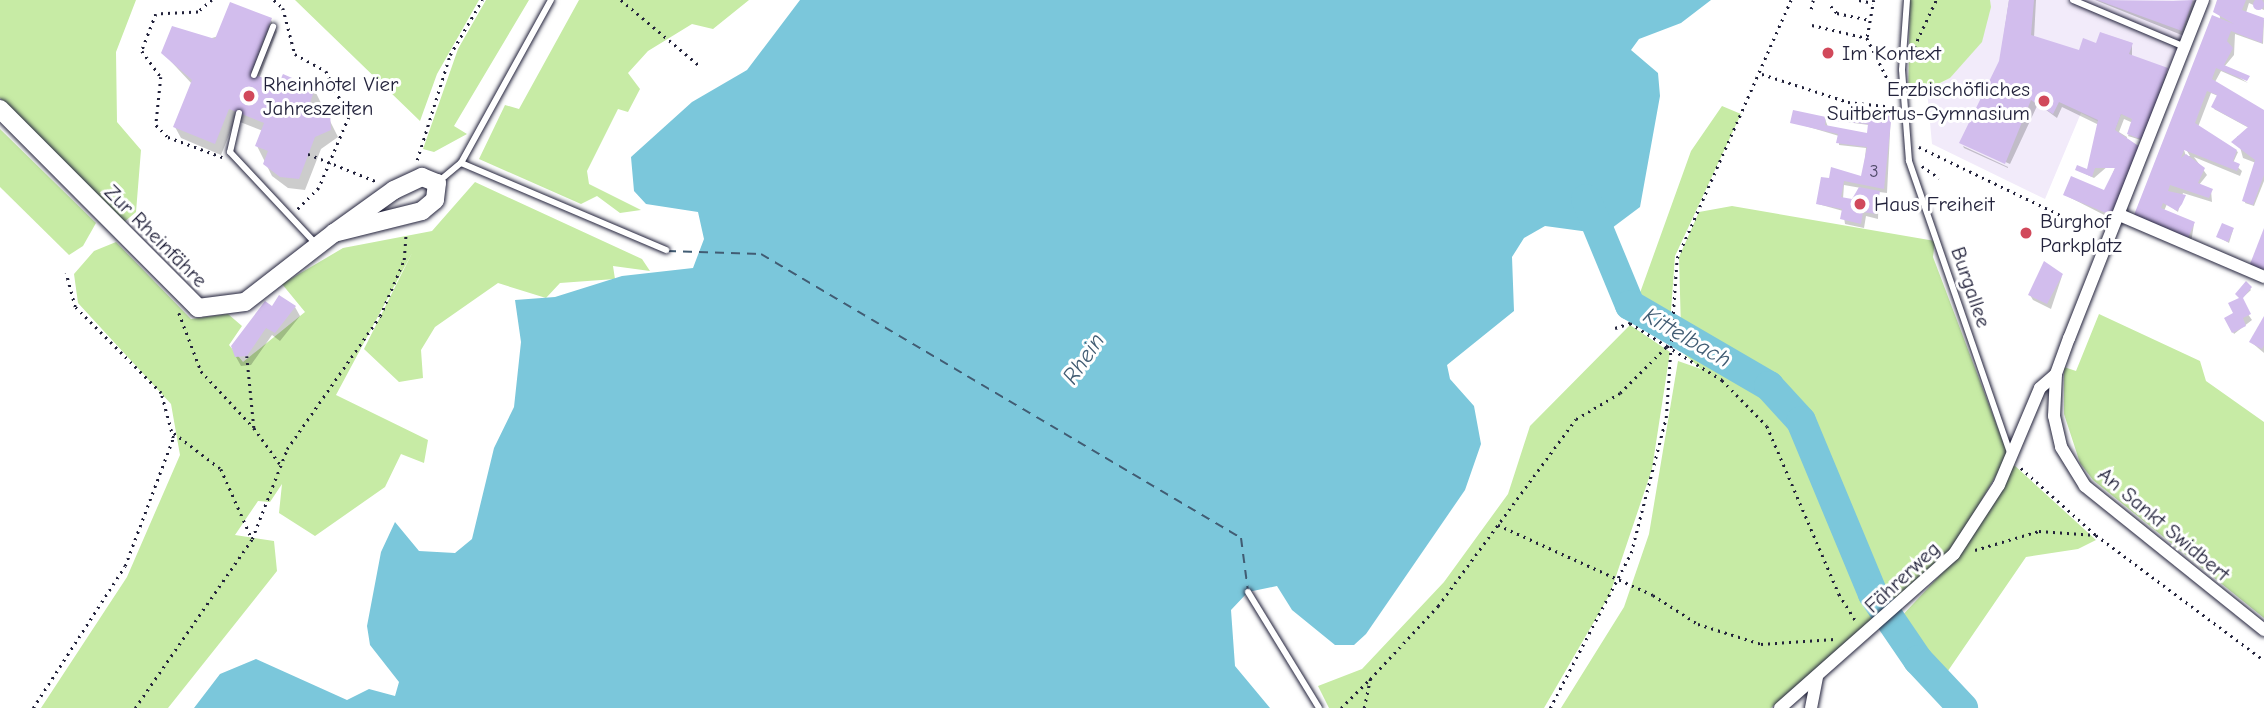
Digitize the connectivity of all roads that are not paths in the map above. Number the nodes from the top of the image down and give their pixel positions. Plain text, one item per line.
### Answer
1 (551, 0) edge
2 (1907, 0) edge
3 (2073, 0) edge
4 (2203, 0) edge
5 (273, 27) dead end
6 (2186, 48) junction
7 (254, 75) dead end
8 (0, 109) edge
9 (239, 113) dead end
10 (461, 163) junction
11 (429, 180) junction
12 (2122, 216) junction
13 (334, 233) junction
14 (317, 246) junction
15 (666, 250) dead end
16 (2264, 277) edge
17 (2056, 374) junction
18 (2012, 457) junction
19 (1248, 592) dead end
20 (2264, 630) edge
21 (1817, 676) junction
22 (1319, 708) edge
23 (1780, 708) edge
24 (1811, 708) edge

1 - 10 lane
2 - 18 lane, Burgallee
3 - 6 lane
4 - 6 street, An Sankt Swidbert
5 - 7 lane
6 - 12 street, An Sankt Swidbert
8 - 14 street, Zur Rheinfähre
9 - 14 lane
10 - 11 lane
10 - 15 lane
11 - 13 street, Zur Rheinfähre
11 - 13 street
12 - 16 street
12 - 17 street, An Sankt Swidbert
13 - 14 street, Zur Rheinfähre
17 - 18 street, Fährerweg
17 - 20 street, An Sankt Swidbert
18 - 21 street, Fährerweg
19 - 22 lane
21 - 23 street, Fährerweg
21 - 24 street

